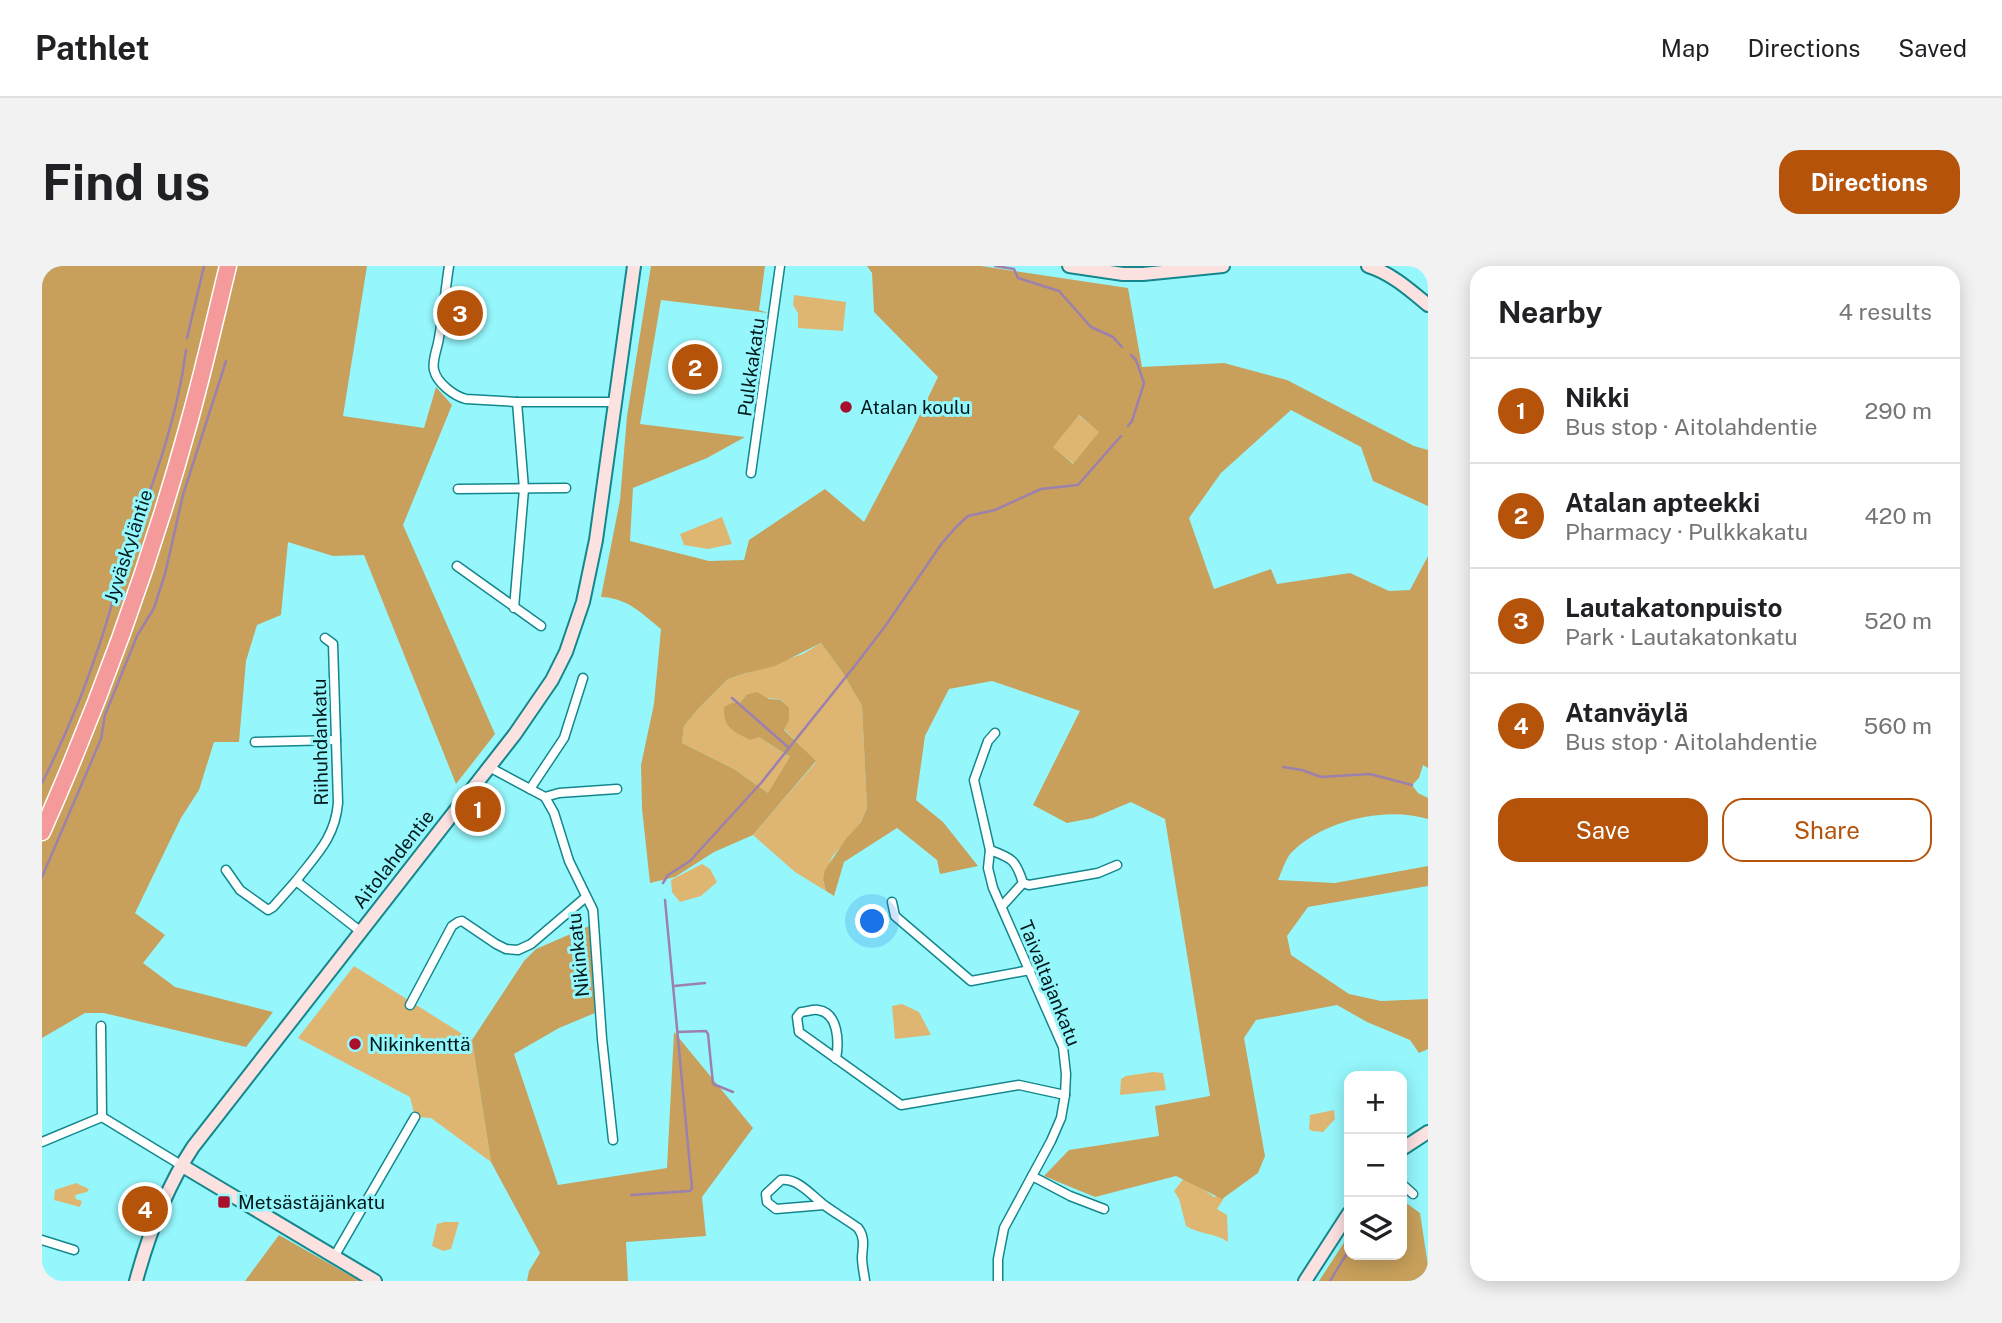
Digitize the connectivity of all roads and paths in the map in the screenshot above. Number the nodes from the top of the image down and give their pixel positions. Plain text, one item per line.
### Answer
1 (228, 266) edge
2 (449, 266) edge
3 (634, 266) edge
4 (780, 266) edge
5 (1069, 266) edge
6 (1223, 266) edge
7 (1375, 267) edge
8 (1428, 304) edge
9 (517, 402) junction
10 (615, 402) junction
11 (751, 473) dead end
12 (566, 488) dead end
13 (458, 489) dead end
14 (524, 489) junction
15 (457, 566) dead end
16 (514, 608) junction
17 (541, 626) dead end
18 (325, 638) dead end
19 (583, 678) dead end
20 (995, 733) dead end
21 (336, 740) junction
22 (255, 742) dead end
23 (489, 767) junction
24 (530, 789) junction
25 (617, 789) dead end
26 (545, 797) junction
27 (42, 832) edge
28 (990, 849) junction
29 (1117, 865) dead end
30 (226, 870) dead end
31 (296, 881) junction
32 (1023, 883) junction
33 (586, 897) junction
34 (892, 902) dead end
35 (1002, 906) junction
36 (360, 931) junction
37 (1030, 970) junction
38 (410, 1005) dead end
39 (101, 1026) dead end
40 (836, 1059) junction
41 (1065, 1095) junction
42 (102, 1116) junction
43 (415, 1118) dead end
44 (1428, 1132) edge
45 (613, 1140) dead end
46 (42, 1142) edge
47 (1407, 1146) edge
48 (181, 1165) junction
49 (1032, 1176) junction
50 (1407, 1189) edge
51 (1413, 1194) dead end
52 (824, 1205) junction
53 (1104, 1209) dead end
54 (1344, 1221) edge
55 (42, 1240) edge
56 (74, 1250) dead end
57 (334, 1257) junction
58 (136, 1281) edge
59 (374, 1281) edge
60 (865, 1281) edge
61 (998, 1281) edge
62 (1305, 1281) edge

1 - 27 highway, Jyväskyläntie
2 - 9 street
3 - 10 main road, Aitolahdentie
4 - 11 street, Pulkkakatu
5 - 6 main road
7 - 8 main road
9 - 10 street
9 - 14 street
10 - 23 main road, Aitolahdentie
12 - 14 street
13 - 14 street
14 - 16 street
15 - 16 street
16 - 17 street
18 - 21 street, Riihuhdankatu
19 - 24 street
20 - 28 street, Taivaltajankatu
21 - 22 street
21 - 31 street, Riihuhdankatu
23 - 24 street
23 - 36 main road, Aitolahdentie
24 - 26 street
25 - 26 street
26 - 33 street, Nikinkatu
28 - 32 street
28 - 35 street, Taivaltajankatu
29 - 32 street
30 - 31 street, Riihuhdankatu
31 - 36 street
32 - 35 street
33 - 38 street
33 - 45 street, Nikinkatu
34 - 37 street
35 - 37 street, Taivaltajankatu
36 - 48 main road, Aitolahdentie
37 - 41 street, Taivaltajankatu
39 - 42 street
40 - 40 street
40 - 41 street
41 - 49 street, Taivaltajankatu
42 - 46 street
42 - 48 street
43 - 57 street
44 - 47 main road
48 - 57 main road
48 - 58 main road, Aitolahdentie
49 - 53 street
49 - 61 street, Taivaltajankatu
50 - 51 street
52 - 52 street
52 - 60 street
54 - 62 main road
55 - 56 street
57 - 59 main road

